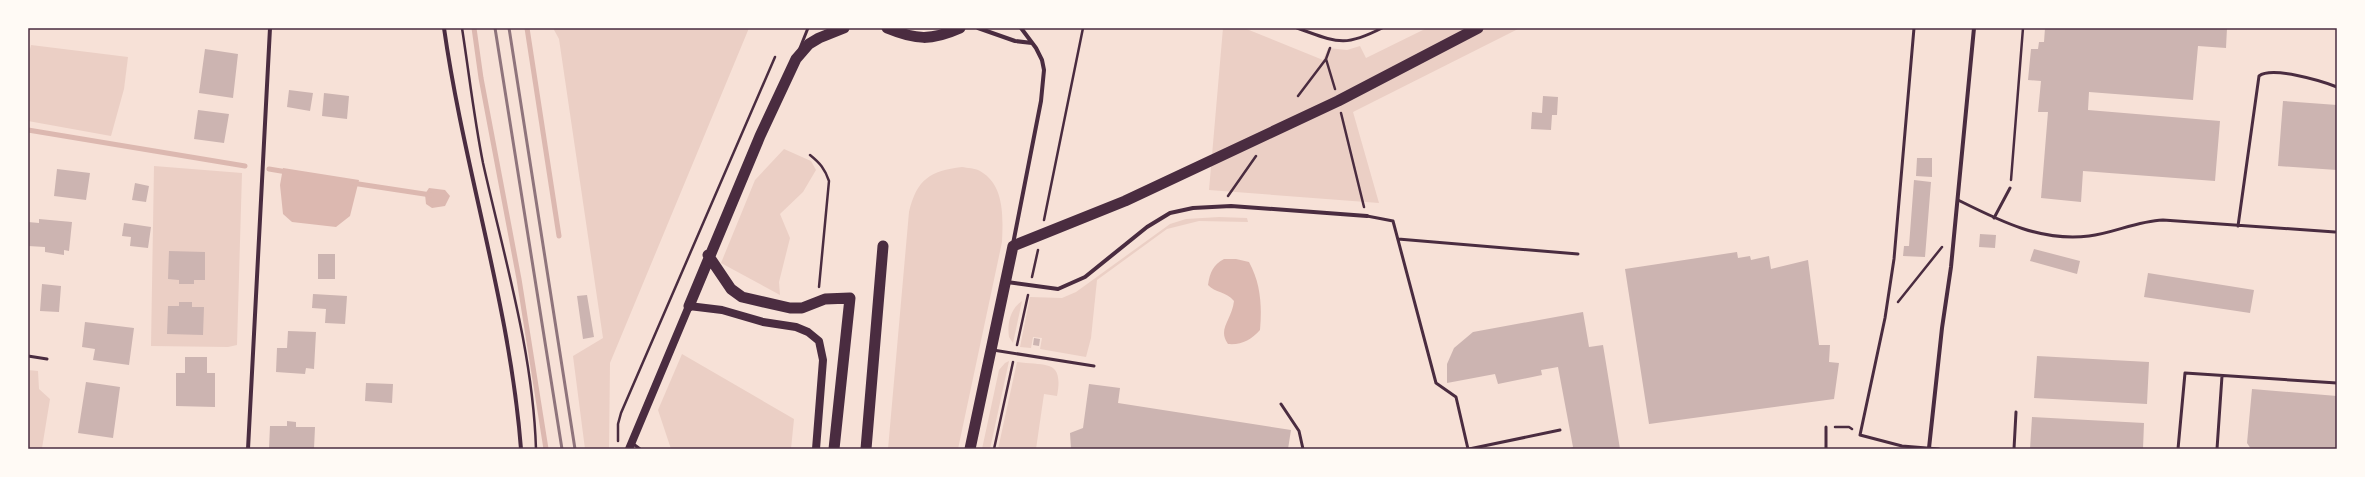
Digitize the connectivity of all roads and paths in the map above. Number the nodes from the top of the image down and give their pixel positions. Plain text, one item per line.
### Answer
1 (270, 28) edge
2 (444, 28) edge
3 (462, 28) edge
4 (808, 28) edge
5 (844, 28) edge
6 (887, 28) edge
7 (960, 28) edge
8 (978, 28) edge
9 (1021, 28) edge
10 (1083, 28) edge
11 (1297, 28) edge
12 (1382, 28) edge
13 (1478, 28) edge
14 (1914, 28) edge
15 (1974, 28) edge
16 (2023, 28) edge
17 (1332, 40) junction
18 (1032, 43) junction
19 (775, 57) dead end
20 (796, 59) junction
21 (1326, 59) junction
22 (2337, 87) edge
23 (1298, 96) dead end
24 (1338, 100) junction
25 (1256, 156) dead end
26 (2010, 188) joint
27 (1958, 200) junction
28 (1220, 206) junction
29 (1367, 216) junction
30 (1994, 218) junction
31 (2238, 226) junction
32 (1955, 231) junction
33 (2335, 232) dead end
34 (1041, 234) junction
35 (1398, 239) junction
36 (883, 246) dead end
37 (1013, 246) junction
38 (1578, 254) dead end
39 (708, 255) junction
40 (1006, 282) junction
41 (688, 306) junction
42 (1885, 318) junction
43 (991, 350) junction
44 (28, 356) edge
45 (47, 359) dead end
46 (1094, 366) dead end
47 (2222, 376) junction
48 (2337, 383) edge
49 (1281, 404) dead end
50 (2016, 412) dead end
51 (1826, 427) joint
52 (1560, 430) dead end
53 (1860, 435) junction
54 (618, 446) dead end
55 (630, 446) edge
56 (1928, 448) junction
57 (248, 449) edge
58 (521, 449) edge
59 (536, 449) edge
60 (640, 449) edge
61 (816, 449) edge
62 (834, 449) edge
63 (866, 449) edge
64 (970, 449) edge
65 (1303, 449) edge
66 (1468, 449) edge
67 (1826, 449) edge
68 (1939, 449) edge
69 (2014, 449) edge
70 (2178, 449) edge
71 (2217, 449) edge

1 - 57 street
2 - 58 street
3 - 59 path
4 - 20 lane
5 - 20 highway
6 - 7 highway
8 - 18 street
9 - 18 street
10 - 34 path
11 - 17 lane
12 - 17 lane
13 - 24 highway
14 - 42 lane
15 - 27 street
16 - 26 path
17 - 21 path
18 - 37 street
19 - 54 path
20 - 39 highway
21 - 23 path
21 - 24 path
22 - 31 lane
24 - 29 path
24 - 34 highway
25 - 28 path
26 - 30 lane
27 - 30 lane
27 - 32 street
28 - 29 street
28 - 40 street
29 - 35 lane
30 - 31 lane
31 - 33 lane
32 - 42 path
32 - 56 street
34 - 37 highway
35 - 38 lane
35 - 66 lane
36 - 63 highway
37 - 40 highway
39 - 41 highway
39 - 62 highway
40 - 43 highway
41 - 55 main road
41 - 61 main road
42 - 53 lane
43 - 46 lane
43 - 64 highway
44 - 45 lane
47 - 48 lane
47 - 70 lane
47 - 71 lane
49 - 65 lane
50 - 69 lane
51 - 53 path
51 - 67 lane
52 - 66 lane
53 - 56 lane
55 - 60 lane
56 - 68 lane

